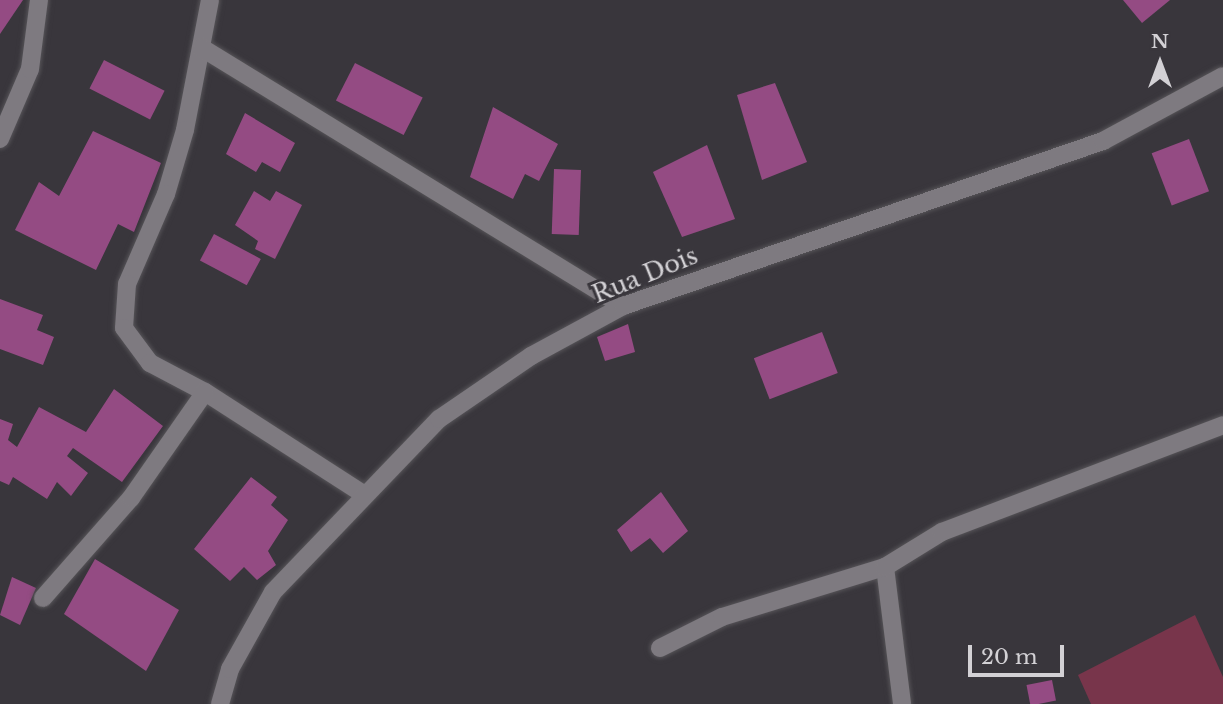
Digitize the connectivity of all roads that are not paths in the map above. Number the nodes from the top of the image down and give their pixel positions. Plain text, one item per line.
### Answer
1 (39, 0) edge
2 (210, 0) edge
3 (202, 48) junction
4 (1223, 76) edge
5 (0, 139) edge
6 (622, 306) junction
7 (205, 391) junction
8 (1223, 425) edge
9 (363, 494) junction
10 (885, 567) junction
11 (43, 598) dead end
12 (660, 648) dead end
13 (220, 704) edge
14 (902, 704) edge

1 - 5 street
2 - 3 street
3 - 6 street
3 - 7 street
4 - 6 street, Rua Dois
6 - 9 street, Rua Dois
7 - 9 street
7 - 11 street
8 - 10 street
9 - 13 street, Rua Dois
10 - 12 street
10 - 14 street

